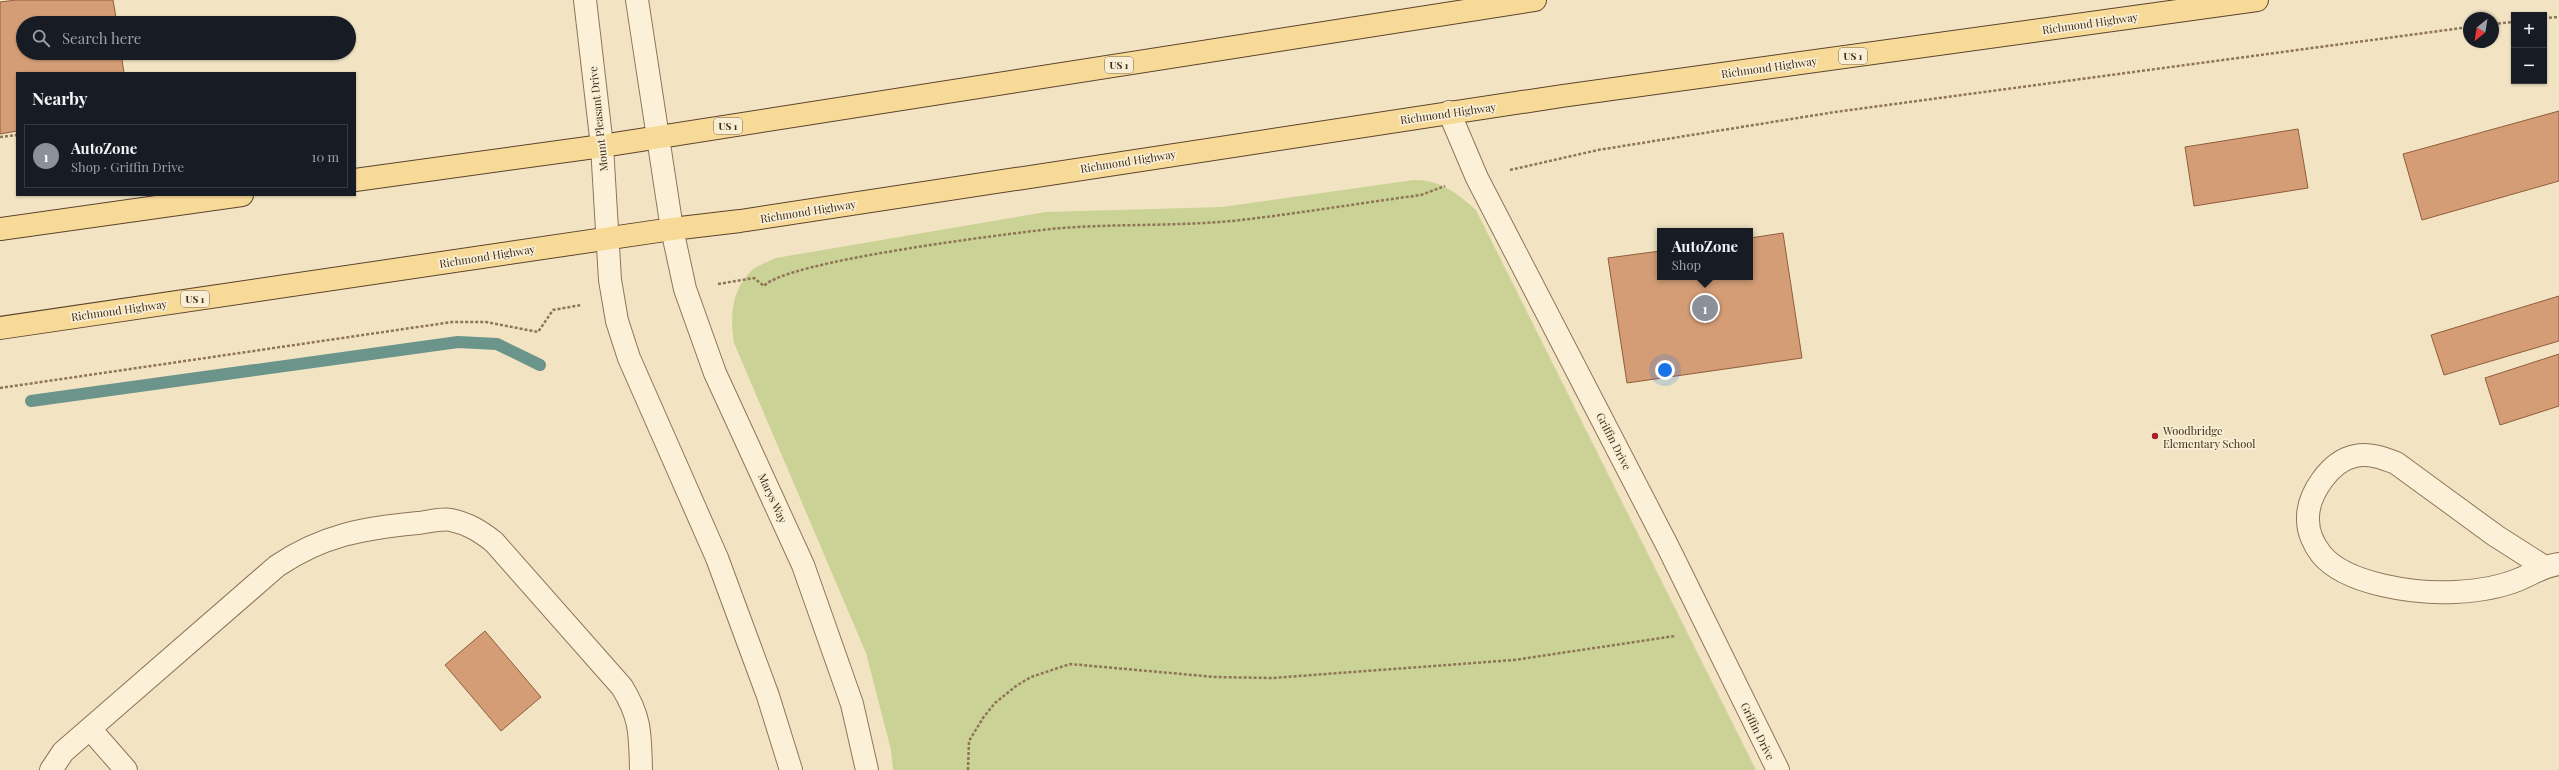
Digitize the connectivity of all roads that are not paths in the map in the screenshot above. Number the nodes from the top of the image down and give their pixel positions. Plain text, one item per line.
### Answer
1 (585, 0) edge
2 (636, 0) edge
3 (1535, 0) edge
4 (2257, 0) edge
5 (1449, 112) junction
6 (658, 136) junction
7 (602, 146) junction
8 (356, 180) edge
9 (235, 196) edge
10 (0, 229) edge
11 (672, 229) junction
12 (607, 239) junction
13 (0, 328) edge
14 (2551, 565) edge
15 (90, 730) junction
16 (51, 770) edge
17 (126, 770) edge
18 (641, 770) edge
19 (791, 770) edge
20 (867, 770) edge
21 (1778, 770) edge

1 - 7 street, Mount Pleasant Drive
2 - 6 street
3 - 6 main road, US 1
4 - 5 main road, Richmond Highway / US 1
5 - 11 main road, Richmond Highway / US 1
5 - 21 street, Griffin Drive
6 - 7 main road, US 1
6 - 11 street
7 - 8 main road, US 1
7 - 12 street, Mount Pleasant Drive
9 - 10 main road
11 - 12 main road, Richmond Highway / US 1
11 - 20 street, Marys Way
12 - 13 main road, Richmond Highway / US 1
12 - 19 street
14 - 14 street
15 - 16 street
15 - 17 street
15 - 18 street

